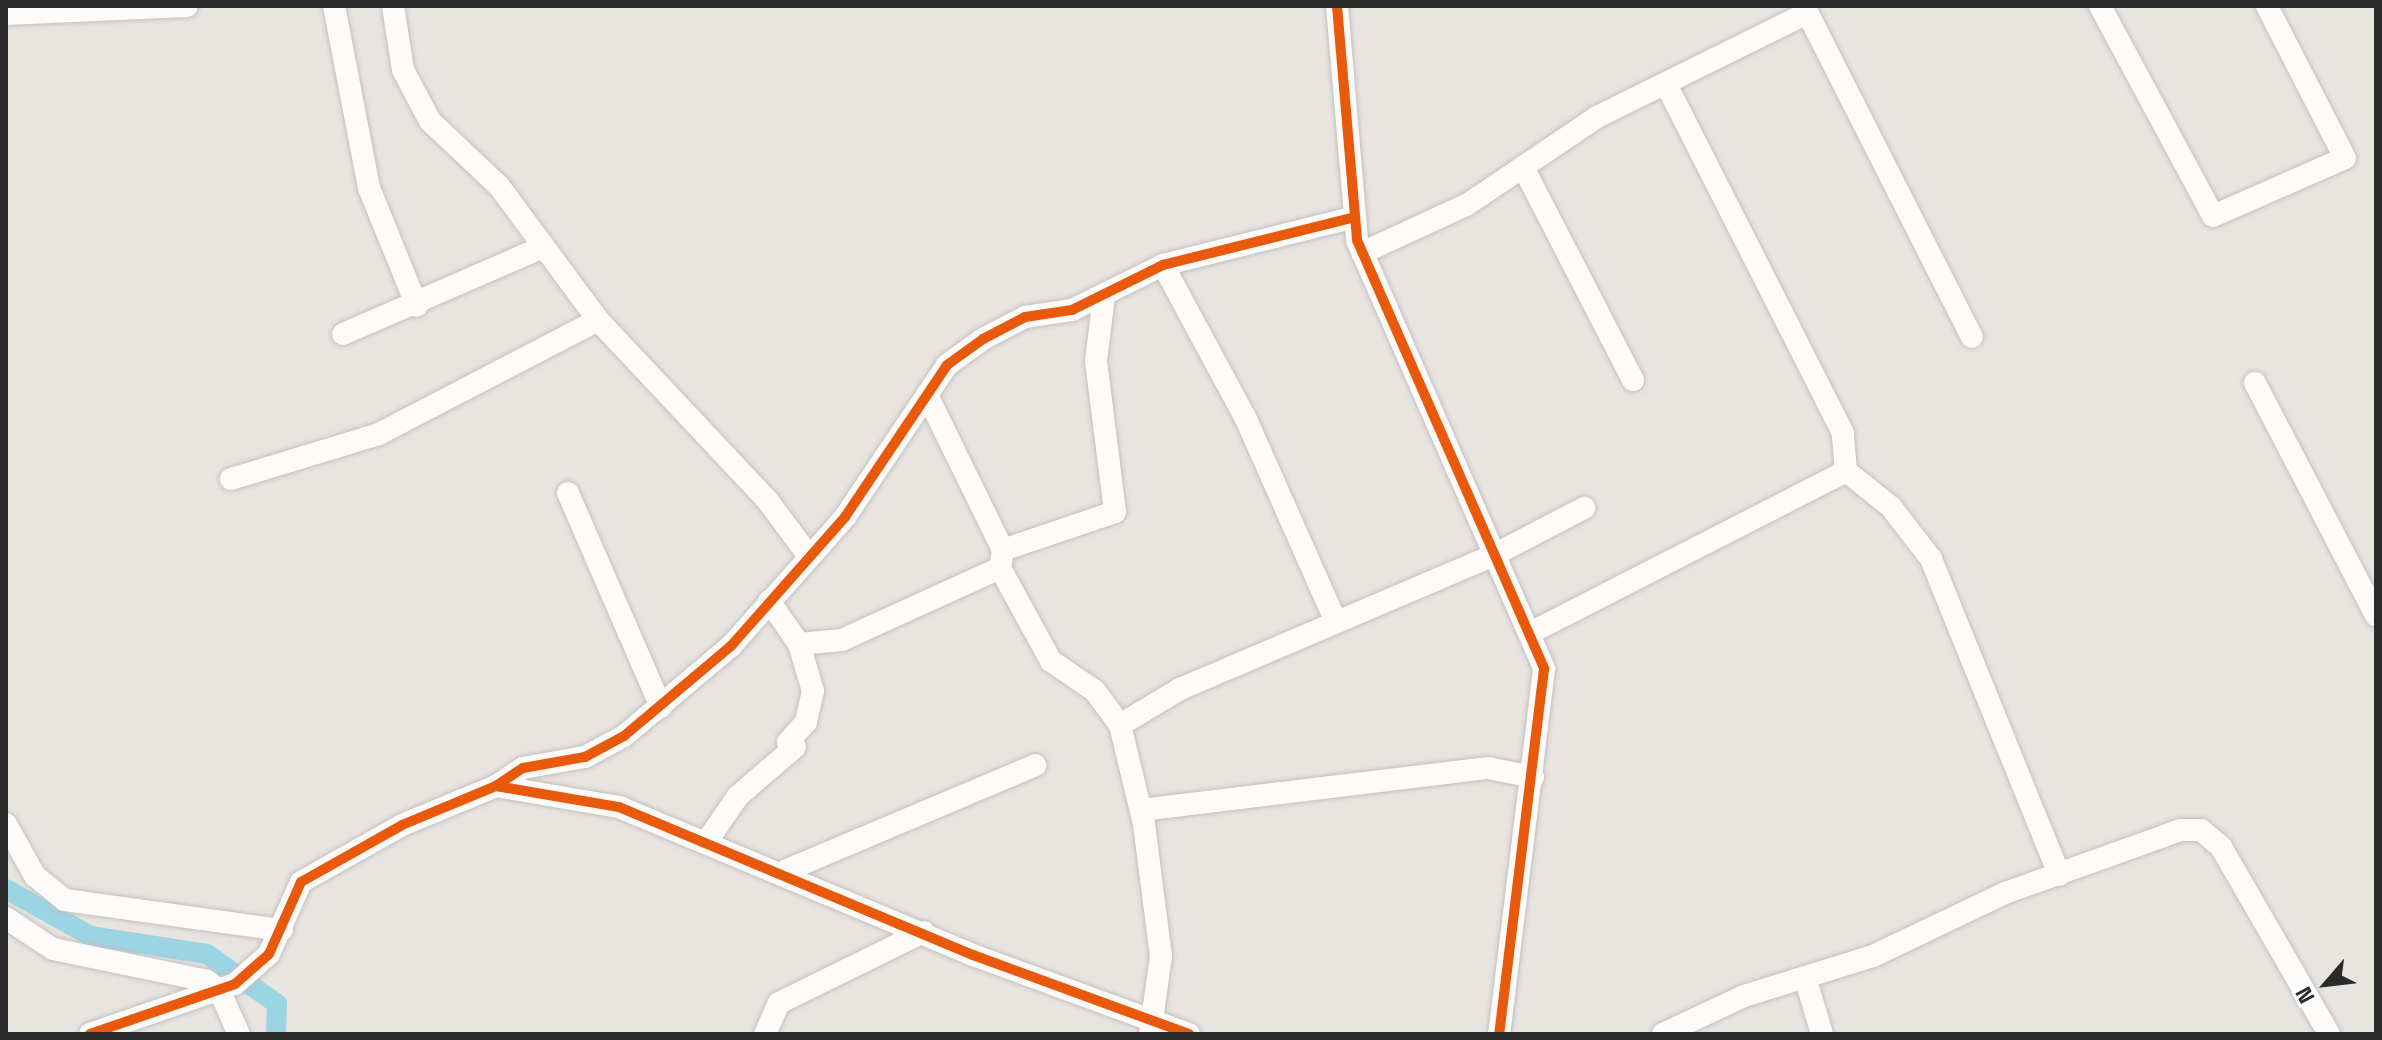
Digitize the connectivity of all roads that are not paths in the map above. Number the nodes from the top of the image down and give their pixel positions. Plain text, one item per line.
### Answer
1 (187, 6) edge
2 (334, 6) edge
3 (393, 6) edge
4 (1337, 6) edge
5 (2100, 6) edge
6 (2267, 6) edge
7 (1806, 9) edge
8 (6, 14) edge
9 (1666, 84) junction
10 (1523, 167) junction
11 (1355, 217) junction
12 (541, 248) junction
13 (1362, 253) junction
14 (1163, 265) junction
15 (1104, 296) junction
16 (417, 306) junction
17 (598, 320) junction
18 (343, 334) dead end
19 (1972, 337) dead end
20 (1633, 380) dead end
21 (2255, 383) dead end
22 (927, 395) junction
23 (1846, 471) junction
24 (231, 479) dead end
25 (568, 493) dead end
26 (1584, 508) dead end
27 (808, 555) junction
28 (1494, 555) junction
29 (1001, 559) junction
30 (769, 601) junction
31 (2376, 615) edge
32 (1336, 622) junction
33 (1530, 633) junction
34 (799, 644) junction
35 (661, 707) junction
36 (1120, 725) junction
37 (1036, 765) dead end
38 (1533, 777) junction
39 (496, 786) junction
40 (1141, 810) junction
41 (6, 824) edge
42 (707, 841) junction
43 (785, 871) junction
44 (2059, 875) junction
45 (6, 918) edge
46 (282, 930) junction
47 (923, 932) junction
48 (1805, 977) junction
49 (227, 987) junction
50 (1150, 1029) edge
51 (90, 1034) edge
52 (239, 1034) edge
53 (765, 1034) edge
54 (1189, 1034) edge
55 (1499, 1034) edge
56 (1663, 1034) edge
57 (1822, 1034) edge
58 (2329, 1034) edge

1 - 8 street
2 - 16 street
3 - 12 street
4 - 11 street
5 - 6 street
7 - 9 street
7 - 19 street
9 - 10 street
9 - 23 street
10 - 13 street
10 - 20 street
11 - 13 street
11 - 14 street
12 - 16 street
12 - 17 street
13 - 28 street
14 - 15 street
14 - 32 street
15 - 22 street
15 - 29 street
16 - 18 street
17 - 24 street
17 - 27 street
21 - 31 street
22 - 27 street
22 - 29 street
23 - 33 street
23 - 44 street
25 - 35 street
26 - 28 street
27 - 30 street
28 - 32 street
28 - 33 street
29 - 34 street
29 - 36 street
30 - 34 street
30 - 35 street
32 - 36 street
33 - 38 street
34 - 42 street
35 - 39 street
36 - 40 street
37 - 43 street
38 - 40 street
38 - 55 street
39 - 42 street
39 - 46 street
40 - 50 street
41 - 46 street
42 - 43 street
43 - 47 street
44 - 48 street
44 - 58 street
45 - 49 street
46 - 49 street
47 - 50 street
47 - 53 street
48 - 56 street
48 - 57 street
49 - 51 street
49 - 52 street
50 - 54 street

